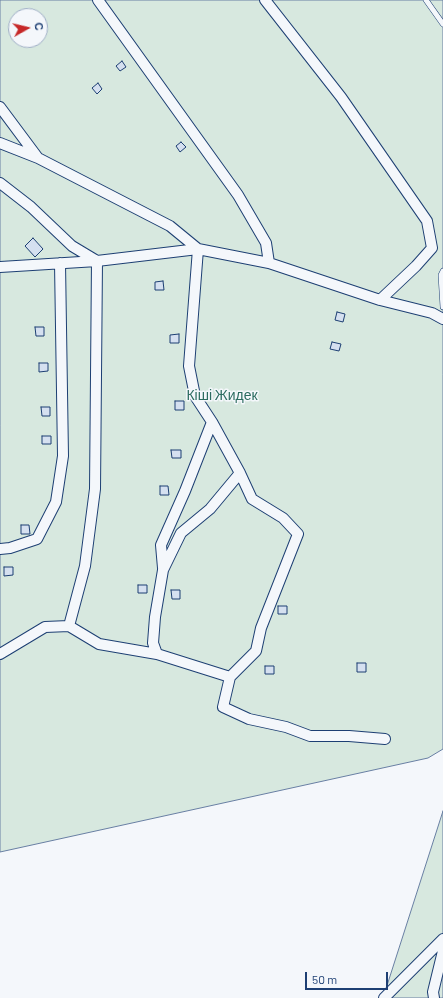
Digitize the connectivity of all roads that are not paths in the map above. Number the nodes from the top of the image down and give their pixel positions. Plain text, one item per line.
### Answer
1 (98, 0) edge
2 (265, 0) edge
3 (426, 0) edge
4 (443, 24) edge
5 (0, 107) edge
6 (0, 143) edge
7 (38, 158) junction
8 (0, 183) edge
9 (198, 249) junction
10 (97, 262) junction
11 (60, 263) junction
12 (269, 263) junction
13 (0, 266) edge
14 (443, 271) edge
15 (380, 300) junction
16 (443, 307) edge
17 (443, 319) edge
18 (212, 422) junction
19 (240, 474) junction
20 (0, 548) edge
21 (163, 570) junction
22 (69, 626) junction
23 (0, 654) edge
24 (157, 654) junction
25 (230, 677) junction
26 (385, 739) dead end
27 (443, 939) edge
28 (443, 951) edge
29 (384, 998) edge
30 (434, 998) edge

1 - 12 street
2 - 15 street
3 - 4 lane
5 - 7 street
6 - 7 street
7 - 9 street
8 - 10 street
9 - 10 street
9 - 12 street
9 - 18 street
10 - 11 street
10 - 22 street
11 - 13 street
11 - 20 street
12 - 15 street
14 - 16 lane
15 - 17 street
18 - 19 street
18 - 21 street
19 - 21 street
19 - 25 street
21 - 24 street
22 - 23 street
22 - 24 street
24 - 25 street
25 - 26 street
27 - 29 street
28 - 30 street

